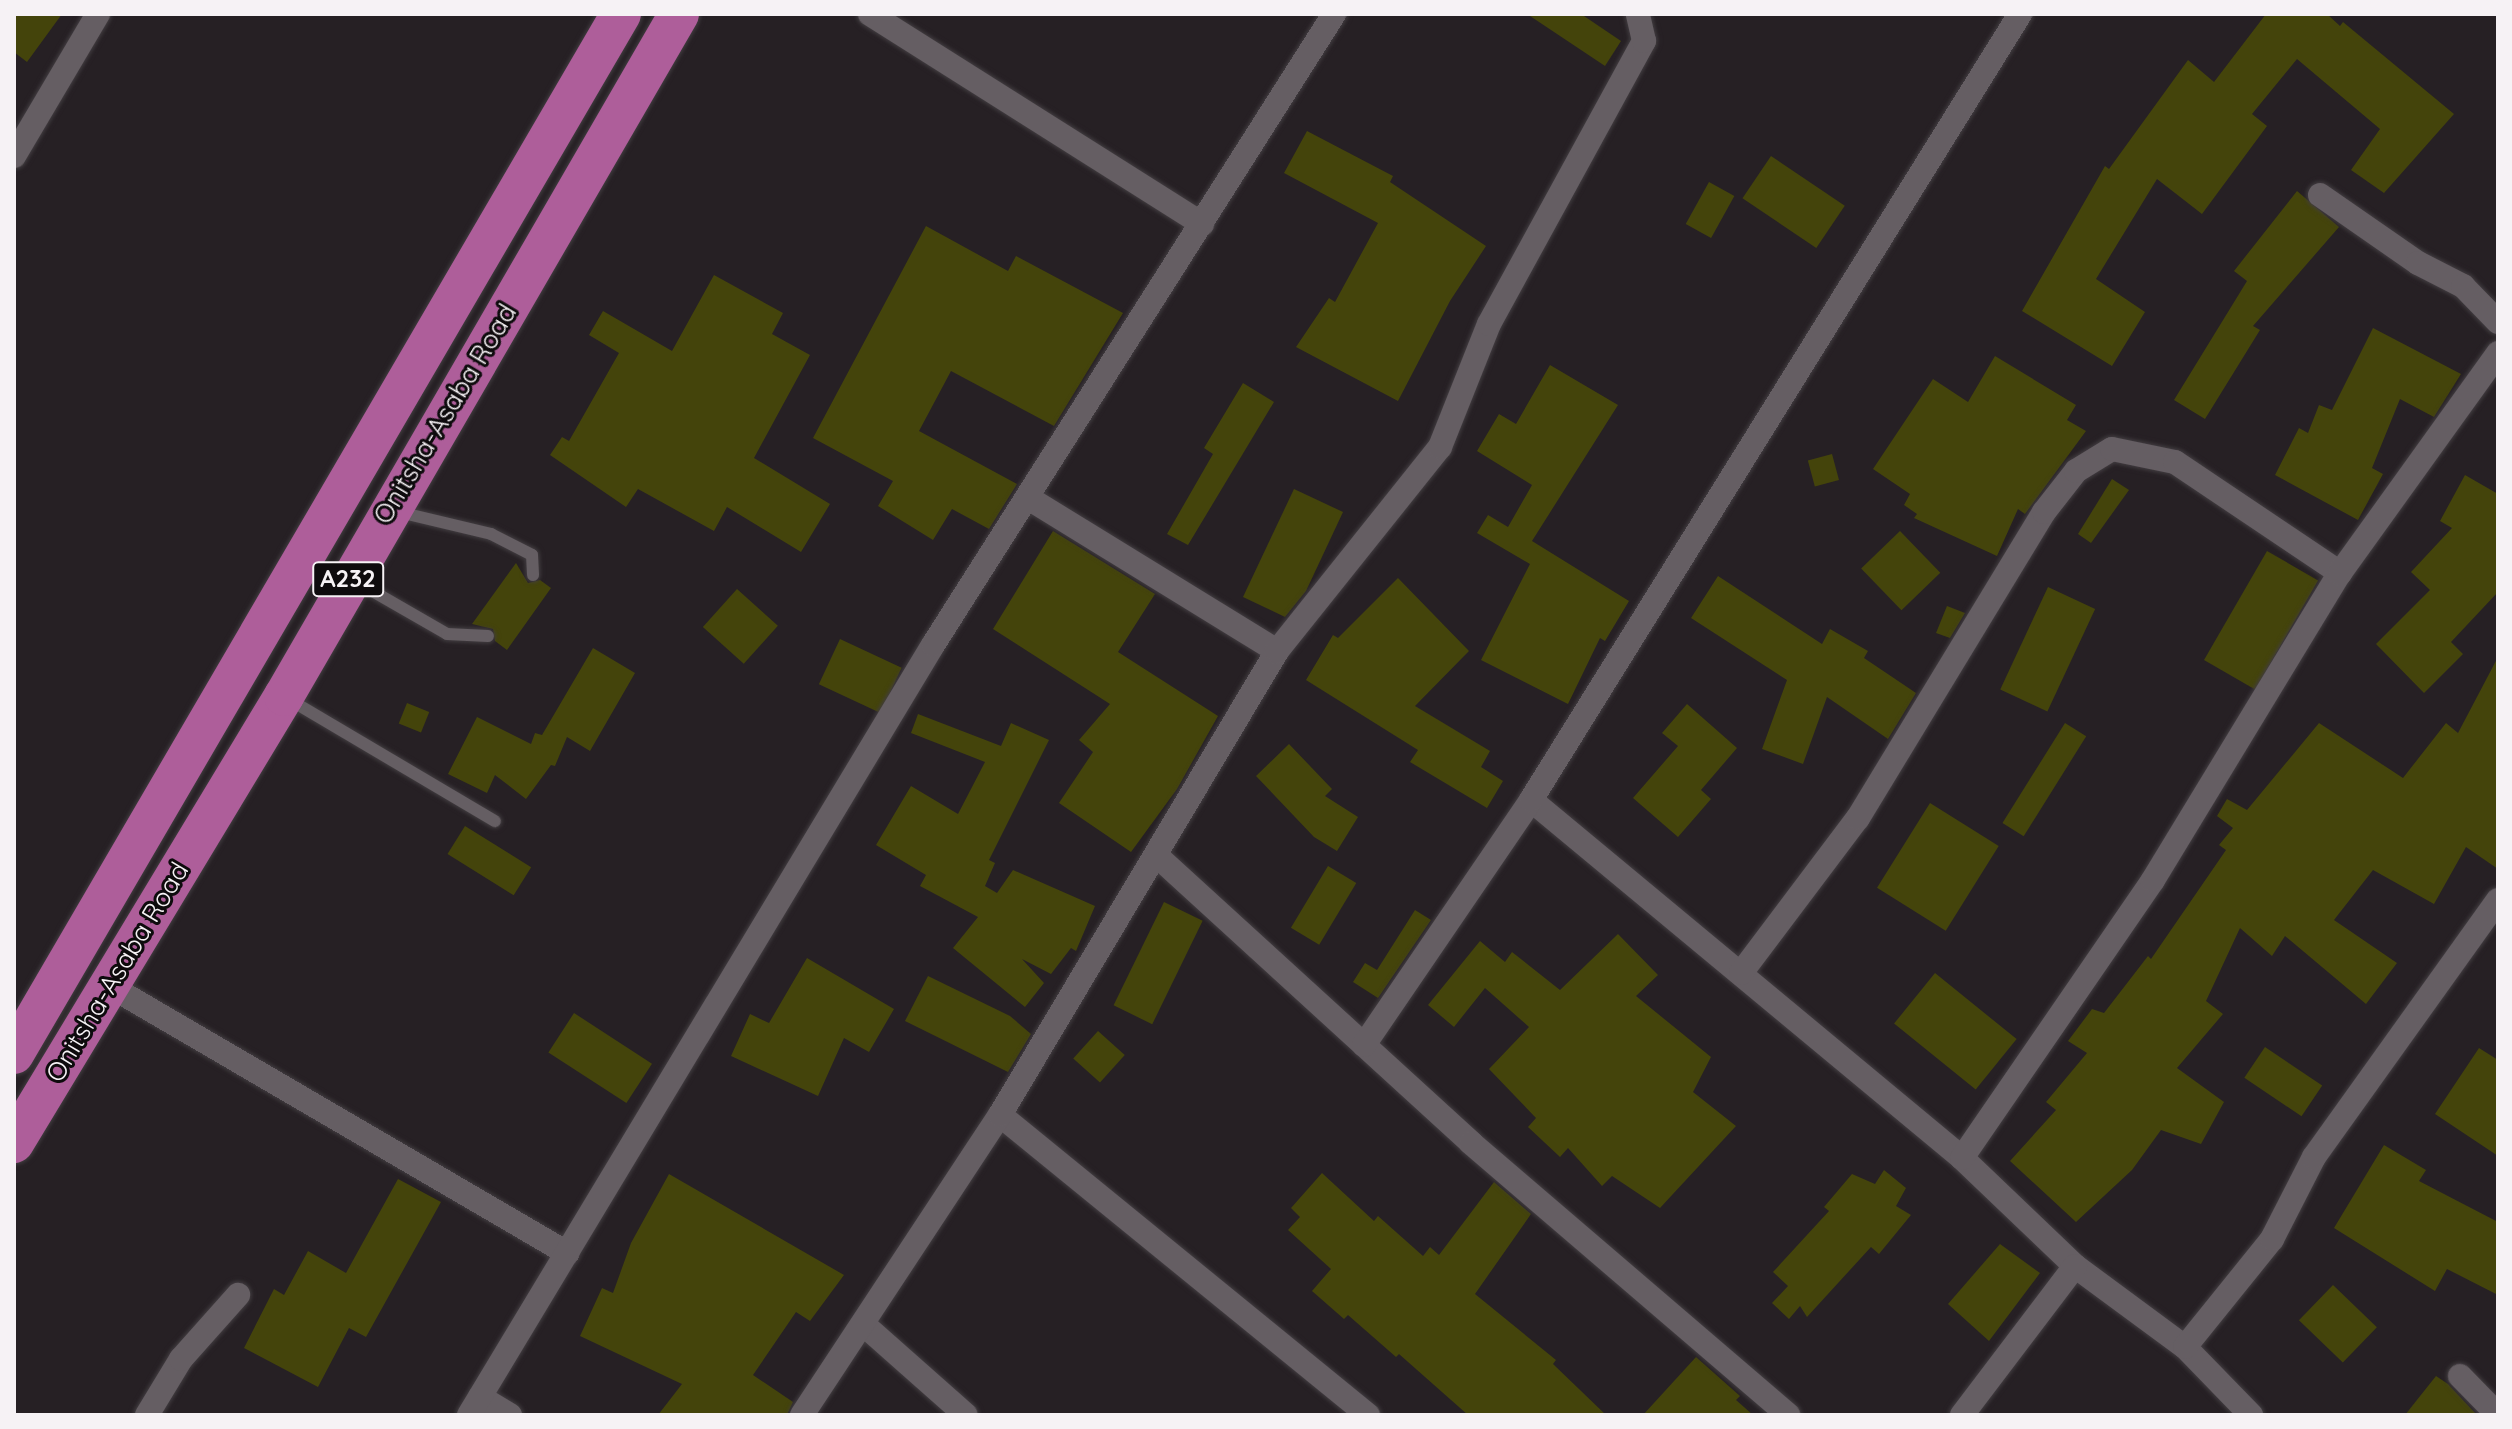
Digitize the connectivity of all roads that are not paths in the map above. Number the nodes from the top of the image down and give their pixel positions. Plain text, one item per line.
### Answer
1 (98, 14) edge
2 (621, 14) edge
3 (679, 14) edge
4 (870, 14) edge
5 (1334, 14) edge
6 (1638, 14) edge
7 (2020, 14) edge
8 (14, 156) edge
9 (2320, 195) dead end
10 (1202, 224) junction
11 (2498, 322) edge
12 (2498, 353) edge
13 (381, 428) junction
14 (429, 442) junction
15 (1030, 499) junction
16 (389, 509) junction
17 (2340, 573) junction
18 (533, 575) dead end
19 (349, 578) junction
20 (488, 636) dead end
21 (1277, 651) junction
22 (284, 696) junction
23 (1531, 800) junction
24 (495, 821) dead end
25 (1156, 855) junction
26 (2498, 900) edge
27 (1741, 973) junction
28 (108, 985) junction
29 (1364, 1045) junction
30 (14, 1054) edge
31 (1000, 1115) junction
32 (14, 1143) edge
33 (1962, 1158) junction
34 (567, 1253) junction
35 (2075, 1266) junction
36 (238, 1295) dead end
37 (863, 1324) junction
38 (2185, 1347) junction
39 (2460, 1376) dead end
40 (474, 1406) edge
41 (147, 1415) edge
42 (510, 1415) edge
43 (802, 1415) edge
44 (966, 1415) edge
45 (1368, 1415) edge
46 (1788, 1415) edge
47 (1962, 1415) edge
48 (2251, 1415) edge
49 (2498, 1415) edge

1 - 8 street
2 - 13 highway, A232
3 - 14 highway, Onitsha-Asaba Road / A232
4 - 10 street
5 - 10 street
6 - 21 street
7 - 23 street
9 - 11 street
10 - 15 street
12 - 17 street
13 - 14 highway
13 - 30 highway, A232
14 - 16 highway, Onitsha-Asaba Road / A232
15 - 21 street
15 - 34 street
16 - 18 lane
16 - 19 highway, Onitsha-Asaba Road / A232
17 - 27 street
17 - 33 street
19 - 20 lane
19 - 22 highway, Onitsha-Asaba Road / A232
21 - 25 street
22 - 24 lane
22 - 28 highway, Onitsha-Asaba Road / A232
23 - 27 street
23 - 29 street
25 - 29 street
25 - 31 street
26 - 38 street
27 - 33 street
28 - 32 highway, Onitsha-Asaba Road / A232
28 - 34 street
29 - 46 street
31 - 37 street
31 - 45 street
33 - 35 street
34 - 40 street
35 - 38 street
35 - 47 street
36 - 41 street
37 - 43 street
37 - 44 street
38 - 48 street
39 - 49 street
40 - 42 street

